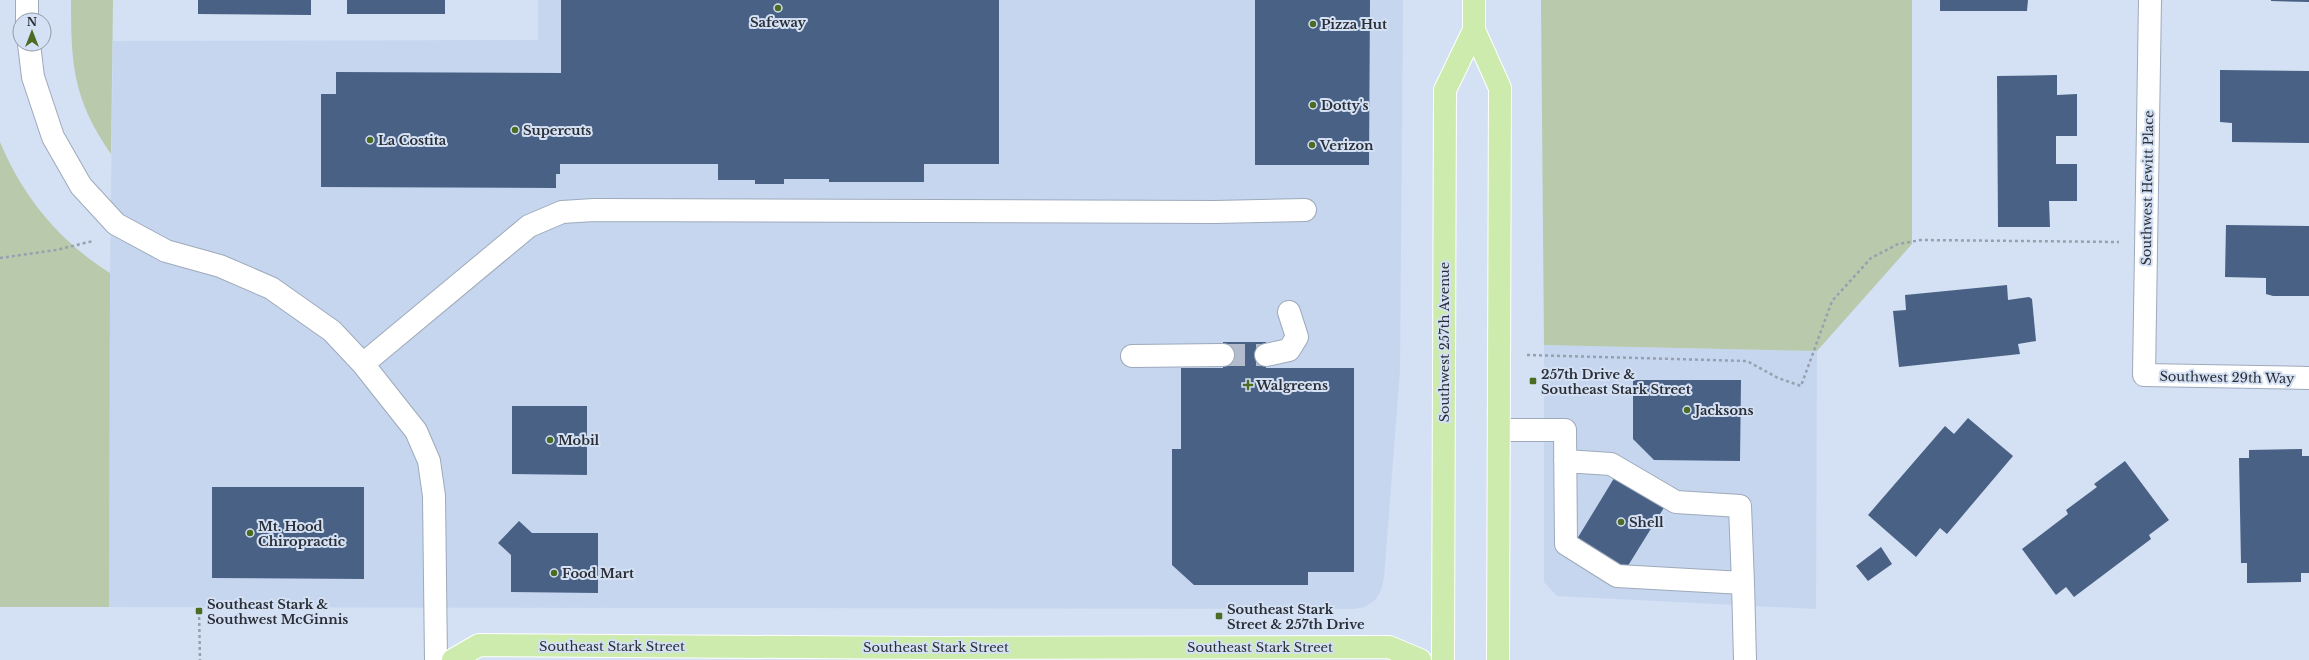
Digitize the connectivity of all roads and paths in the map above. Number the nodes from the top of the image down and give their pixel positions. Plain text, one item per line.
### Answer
1 (27, 0) edge
2 (1474, 0) edge
3 (2150, 0) edge
4 (27, 12) edge
5 (1474, 30) junction
6 (30, 52) edge
7 (1305, 210) dead end
8 (116, 224) junction
9 (2146, 242) junction
10 (0, 258) edge
11 (1289, 312) dead end
12 (1499, 354) junction
13 (1223, 355) tunnel mouth
14 (1266, 355) tunnel mouth
15 (1132, 356) dead end
16 (363, 364) junction
17 (2144, 375) joint
18 (2309, 378) edge
19 (1499, 430) junction
20 (1565, 461) junction
21 (1743, 583) junction
22 (199, 611) dead end
23 (200, 660) edge
24 (436, 660) edge
25 (453, 660) edge
26 (1420, 660) edge
27 (1443, 660) edge
28 (1498, 660) edge
29 (1745, 660) edge

1 - 4 street
2 - 5 main road, Southwest 257th Avenue
3 - 9 street, Southwest Hewitt Place
5 - 12 main road, Southwest 257th Avenue
5 - 27 main road, Southwest 257th Avenue
6 - 8 street
7 - 16 street
8 - 10 path
8 - 16 street
9 - 12 path
9 - 17 street, Southwest Hewitt Place
11 - 14 street
12 - 19 main road, Southwest 257th Avenue
13 - 15 street
16 - 24 street
17 - 18 street, Southwest 29th Way
19 - 20 street
19 - 28 main road, Southwest 257th Avenue
20 - 21 street
20 - 21 street
21 - 29 street
22 - 23 path
25 - 26 main road, Southeast Stark Street

